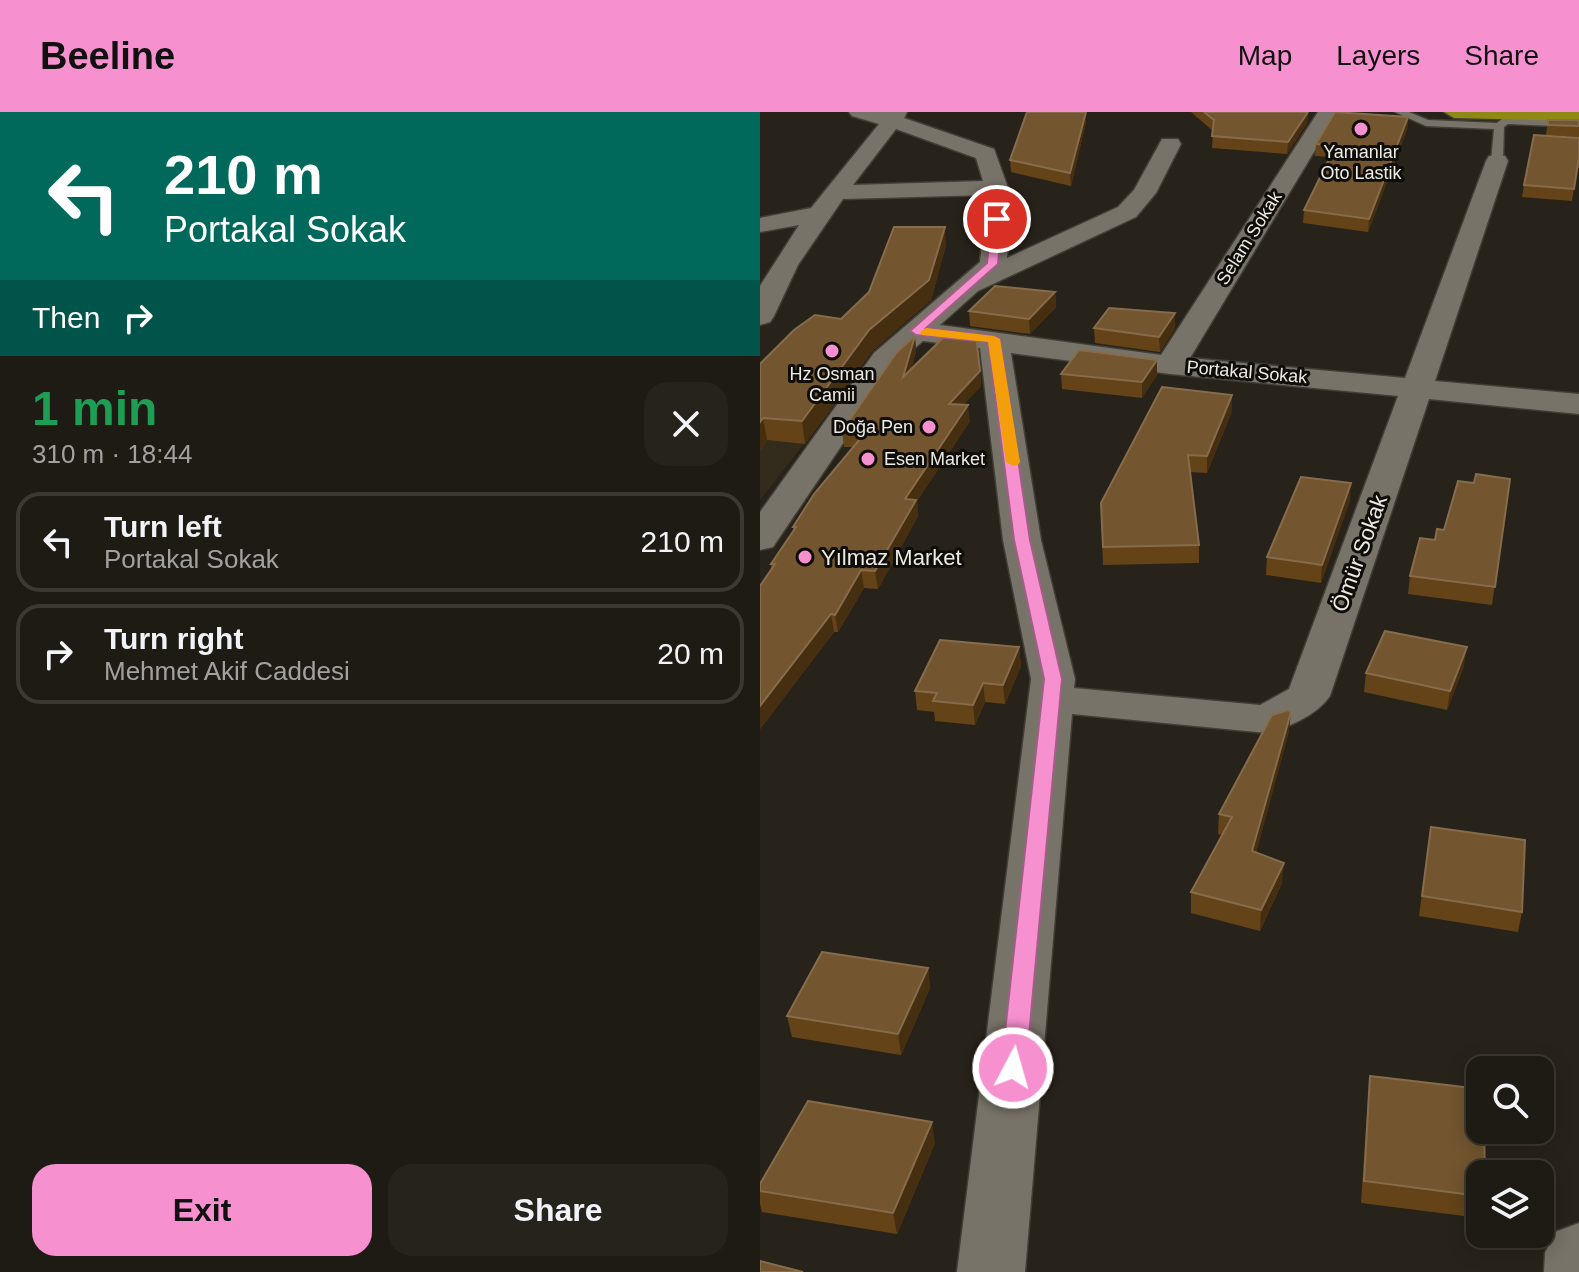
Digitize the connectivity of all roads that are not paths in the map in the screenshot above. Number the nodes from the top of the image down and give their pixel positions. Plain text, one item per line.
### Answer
1 (859, 112) edge
2 (1328, 112) edge
3 (1400, 112) edge
4 (1454, 112) edge
5 (1579, 115) edge
6 (895, 117) edge
7 (1579, 124) edge
8 (1503, 131) edge
9 (1170, 144) dead end
10 (996, 188) junction
11 (836, 192) junction
12 (818, 214) junction
13 (760, 225) edge
14 (967, 287) junction
15 (760, 316) edge
16 (916, 331) junction
17 (994, 339) junction
18 (1170, 365) junction
19 (1418, 388) junction
20 (1579, 404) edge
21 (760, 539) edge
22 (1051, 699) junction
23 (1579, 1253) edge
24 (991, 1272) edge
25 (1578, 1272) edge

1 - 6 street
2 - 18 street, Selam Sokak
3 - 8 lane
4 - 8 highway
5 - 8 highway
6 - 10 street
6 - 11 street
7 - 8 lane
8 - 19 street, Ömür Sokak
9 - 14 street
10 - 11 street
10 - 14 street
11 - 12 street
12 - 13 street
12 - 15 street
14 - 16 street
16 - 17 street, Portakal Sokak
16 - 21 street
17 - 18 street, Portakal Sokak
17 - 22 street
18 - 19 street, Portakal Sokak
19 - 20 street, Portakal Sokak
19 - 22 street, Ömür Sokak
22 - 24 street
23 - 25 street

